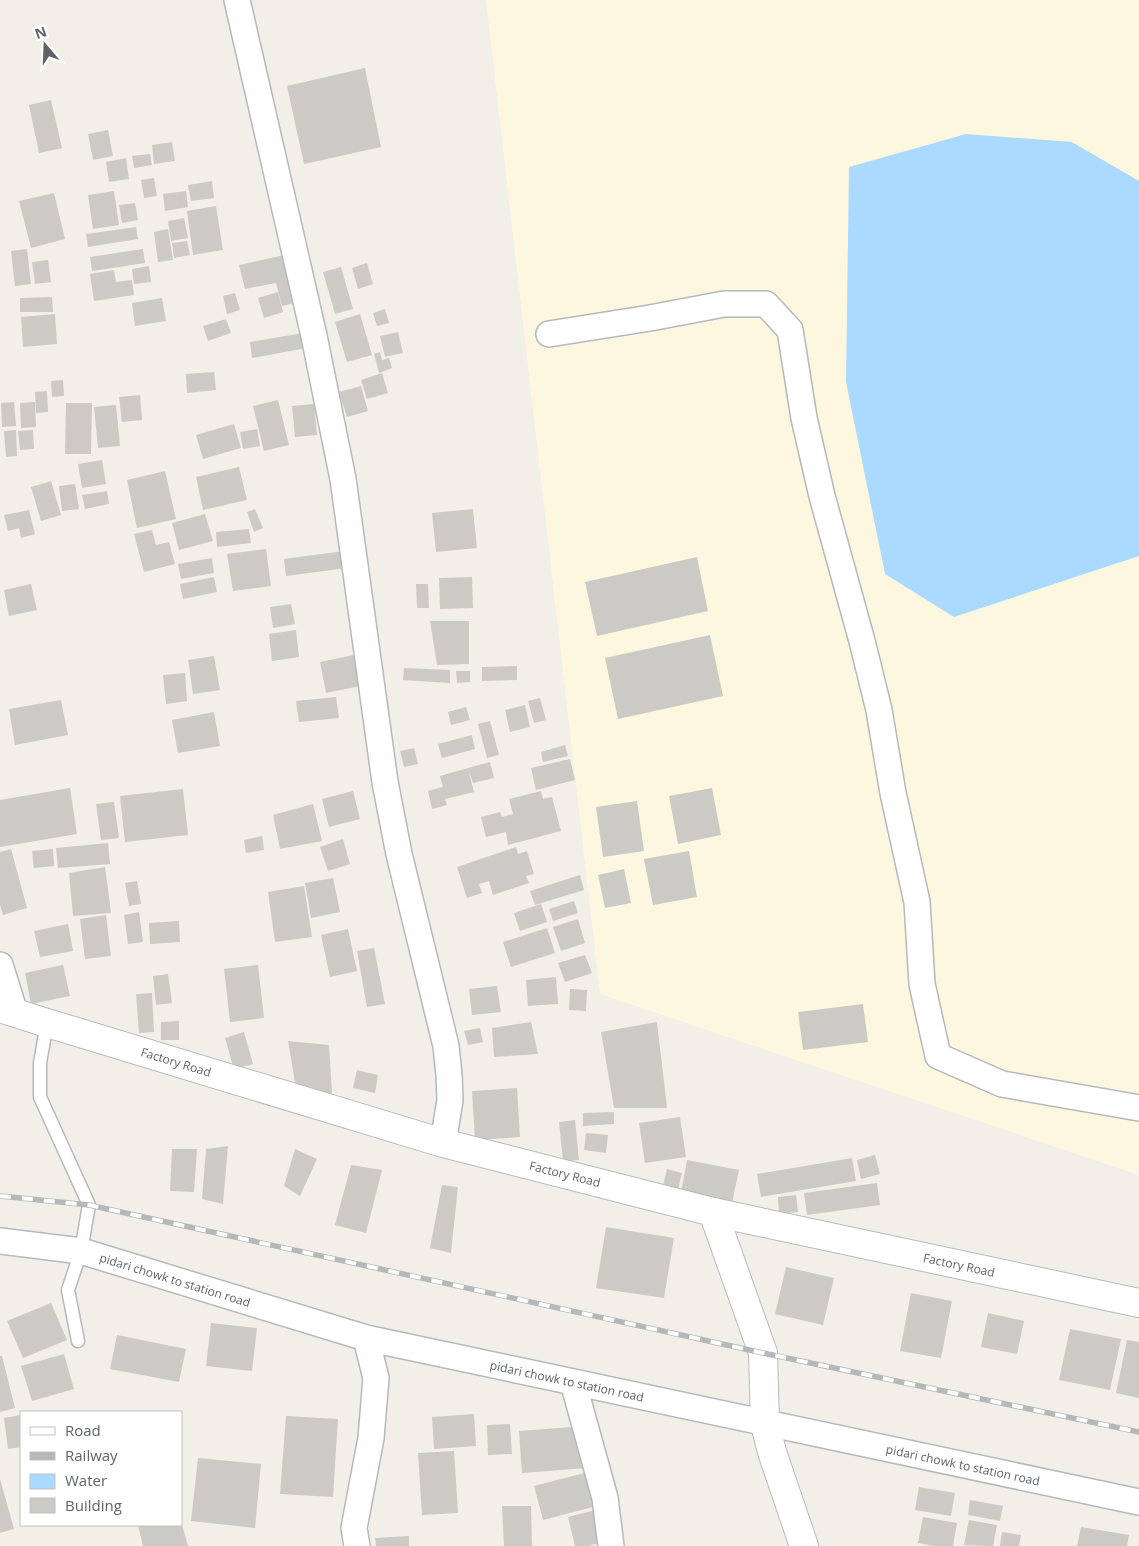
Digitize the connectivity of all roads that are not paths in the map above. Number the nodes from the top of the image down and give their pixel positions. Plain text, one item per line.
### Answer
1 (237, 0) edge
2 (549, 334) dead end
3 (0, 964) edge
4 (8, 1010) edge
5 (48, 1023) junction
6 (1139, 1108) edge
7 (444, 1143) junction
8 (713, 1212) junction
9 (0, 1241) edge
10 (81, 1252) junction
11 (1139, 1303) edge
12 (366, 1338) junction
13 (78, 1341) dead end
14 (573, 1382) junction
15 (765, 1424) junction
16 (1139, 1502) edge
17 (357, 1546) edge
18 (610, 1546) edge
19 (804, 1546) edge

1 - 7 street
2 - 6 street
3 - 4 street
4 - 5 main road, Factory Road
5 - 7 main road, Factory Road
5 - 10 lane
7 - 8 main road, Factory Road
8 - 11 main road, Factory Road
8 - 15 main road
9 - 10 street, pidari chowk to station road
10 - 12 street, pidari chowk to station road
10 - 13 lane
12 - 14 street, pidari chowk to station road
12 - 17 street
14 - 15 street, pidari chowk to station road
14 - 18 street
15 - 16 street, pidari chowk to station road
15 - 19 main road

